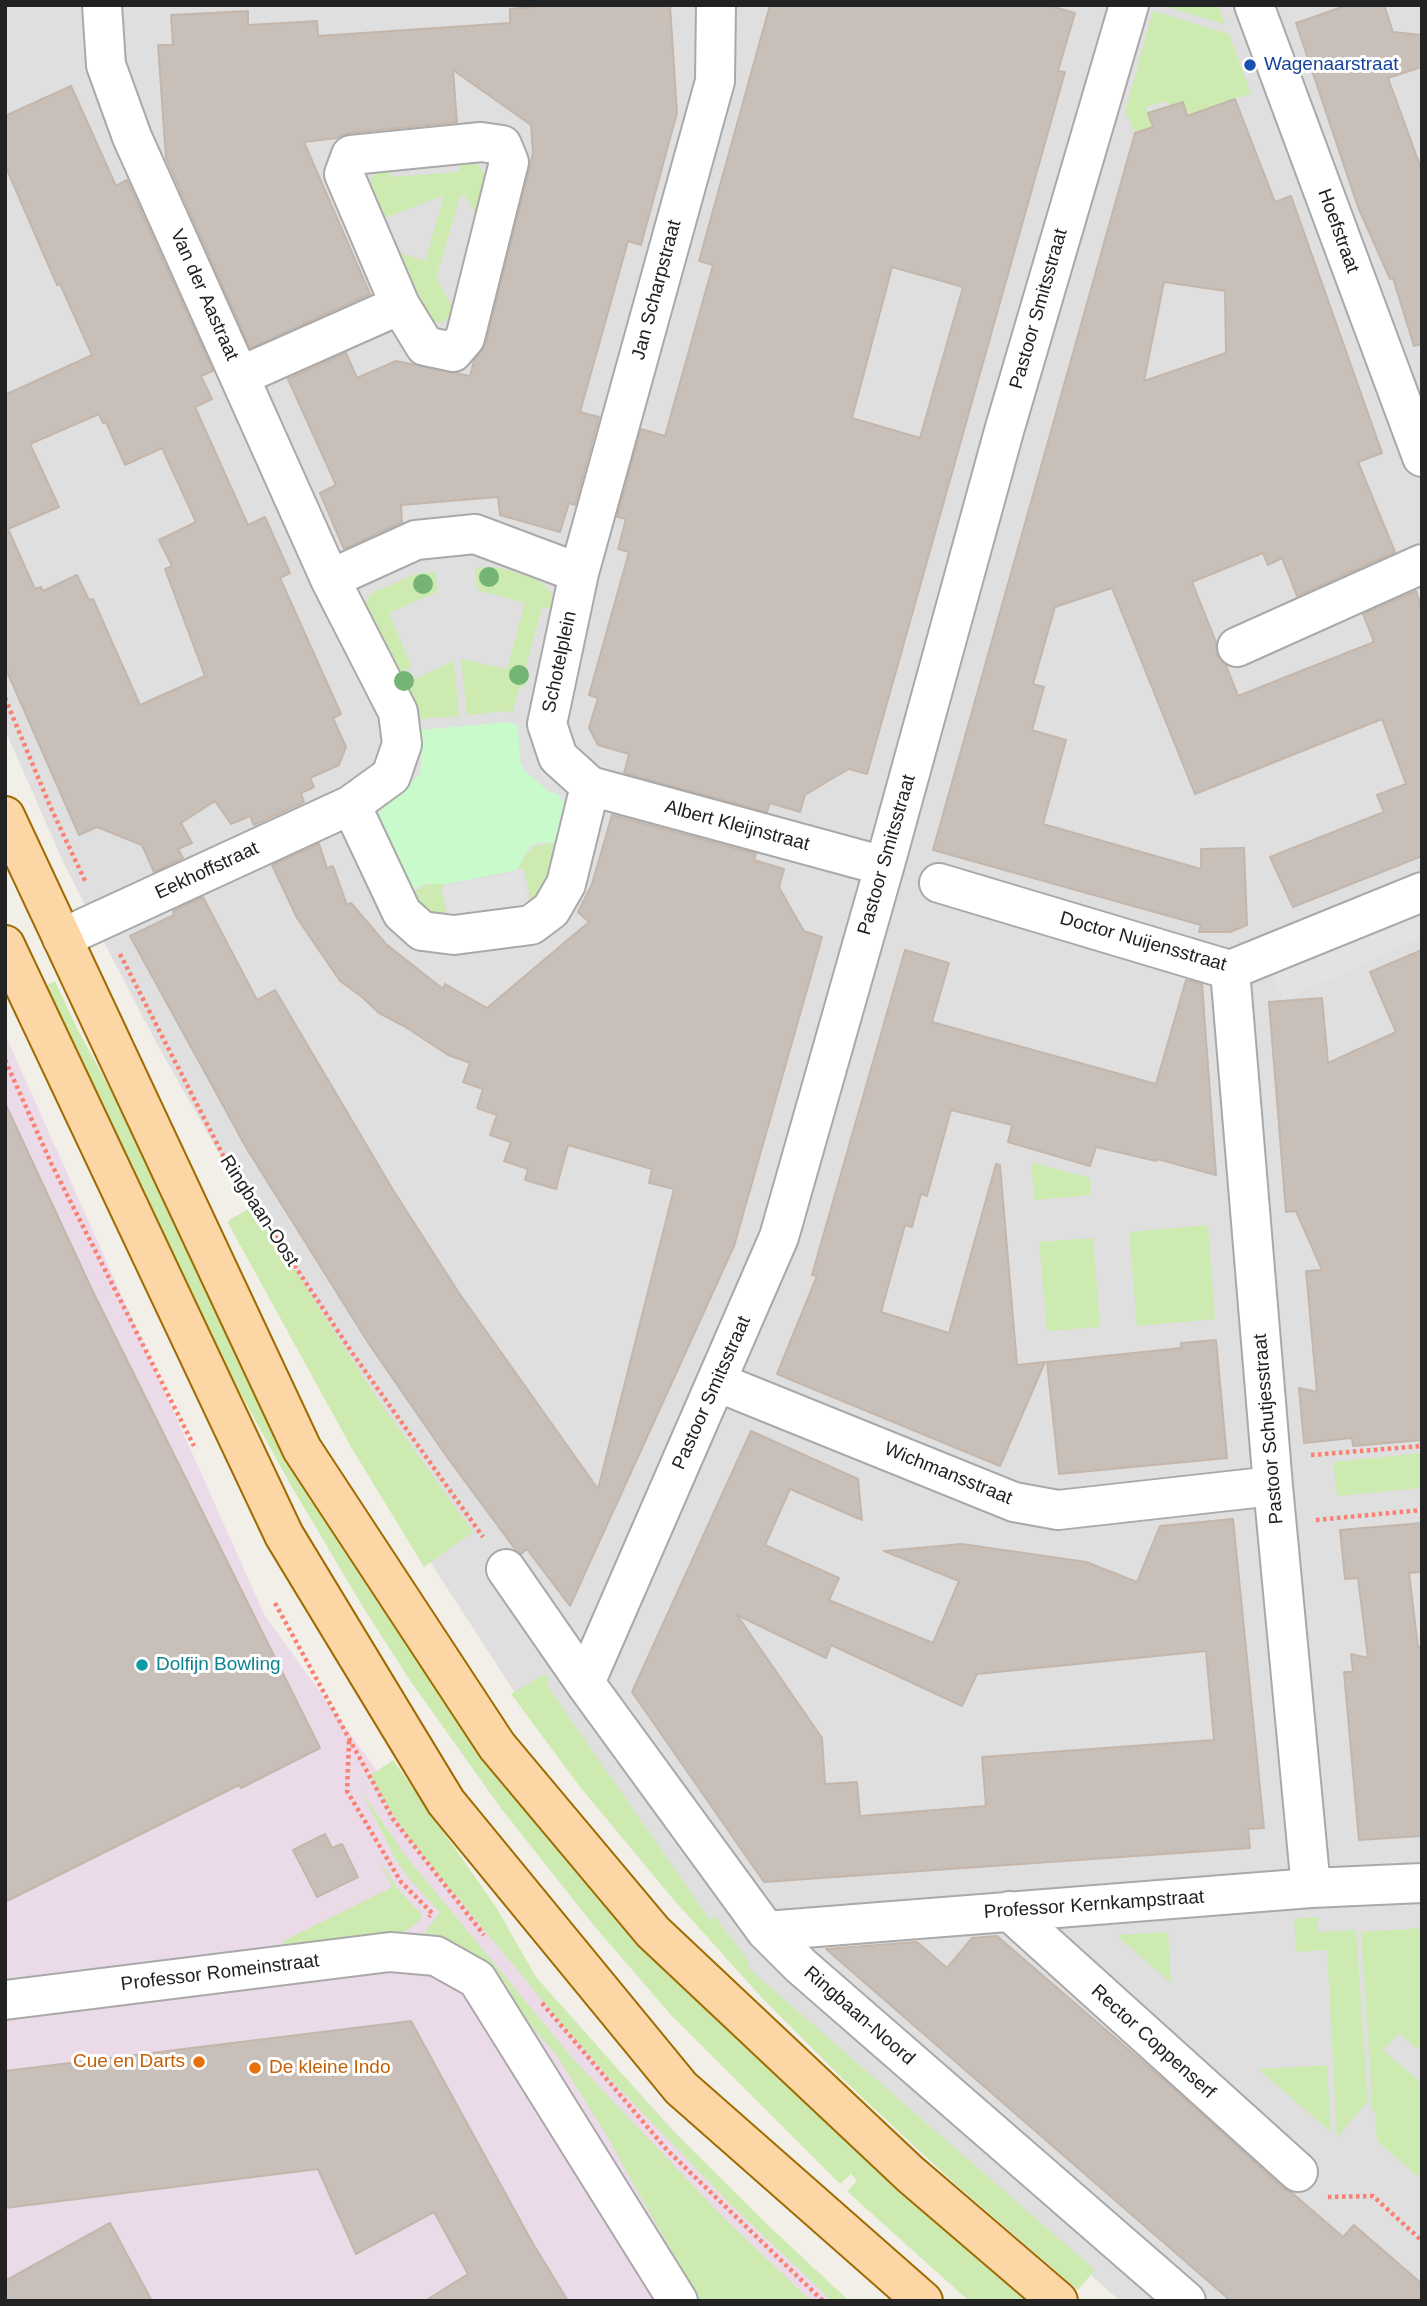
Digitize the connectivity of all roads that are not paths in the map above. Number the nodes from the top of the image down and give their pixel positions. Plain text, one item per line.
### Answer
1 (102, 5) edge
2 (716, 5) edge
3 (1129, 5) edge
4 (1254, 5) edge
5 (400, 305) junction
6 (240, 376) junction
7 (1422, 457) edge
8 (1422, 564) edge
9 (579, 573) junction
10 (330, 579) junction
11 (1237, 647) dead end
12 (590, 786) junction
13 (351, 805) junction
14 (5, 816) edge
15 (884, 866) junction
16 (939, 883) dead end
17 (1422, 892) edge
18 (62, 938) junction
19 (5, 945) edge
20 (1230, 970) junction
21 (717, 1382) junction
22 (1272, 1472) junction
23 (506, 1569) road end
24 (585, 1682) junction
25 (1422, 1883) edge
26 (1311, 1888) junction
27 (1009, 1911) junction
28 (766, 1931) junction
29 (5, 2000) edge
30 (1298, 2172) road end
31 (678, 2301) edge
32 (923, 2301) edge
33 (1058, 2301) edge
34 (1186, 2301) edge

1 - 6 street, Van der Aastraat
2 - 9 street, Jan Scharpstraat
3 - 15 street, Pastoor Smitsstraat
4 - 7 street, Hoefstraat
5 - 5 street
5 - 6 street
6 - 10 street, Van der Aastraat
8 - 11 street
9 - 10 street
9 - 12 street, Schotelplein
10 - 13 street
12 - 13 street
12 - 15 street, Albert Kleijnstraat
13 - 18 street, Eekhoffstraat
14 - 18 main road
15 - 21 street, Pastoor Smitsstraat
16 - 20 street, Doctor Nuijensstraat
17 - 20 street, Doctor Nuijensstraat
18 - 33 main road
19 - 32 main road
20 - 22 street, Pastoor Schutjesstraat
21 - 22 street, Wichmansstraat
21 - 24 street, Pastoor Smitsstraat
22 - 26 street, Pastoor Schutjesstraat
23 - 24 street
24 - 28 street, Ringbaan-Noord
25 - 26 street, Professor Kernkampstraat
26 - 27 street, Professor Kernkampstraat
27 - 28 street, Professor Kernkampstraat
27 - 30 street, Rector Coppenserf
28 - 34 street, Ringbaan-Noord
29 - 31 street, Professor Romeinstraat

